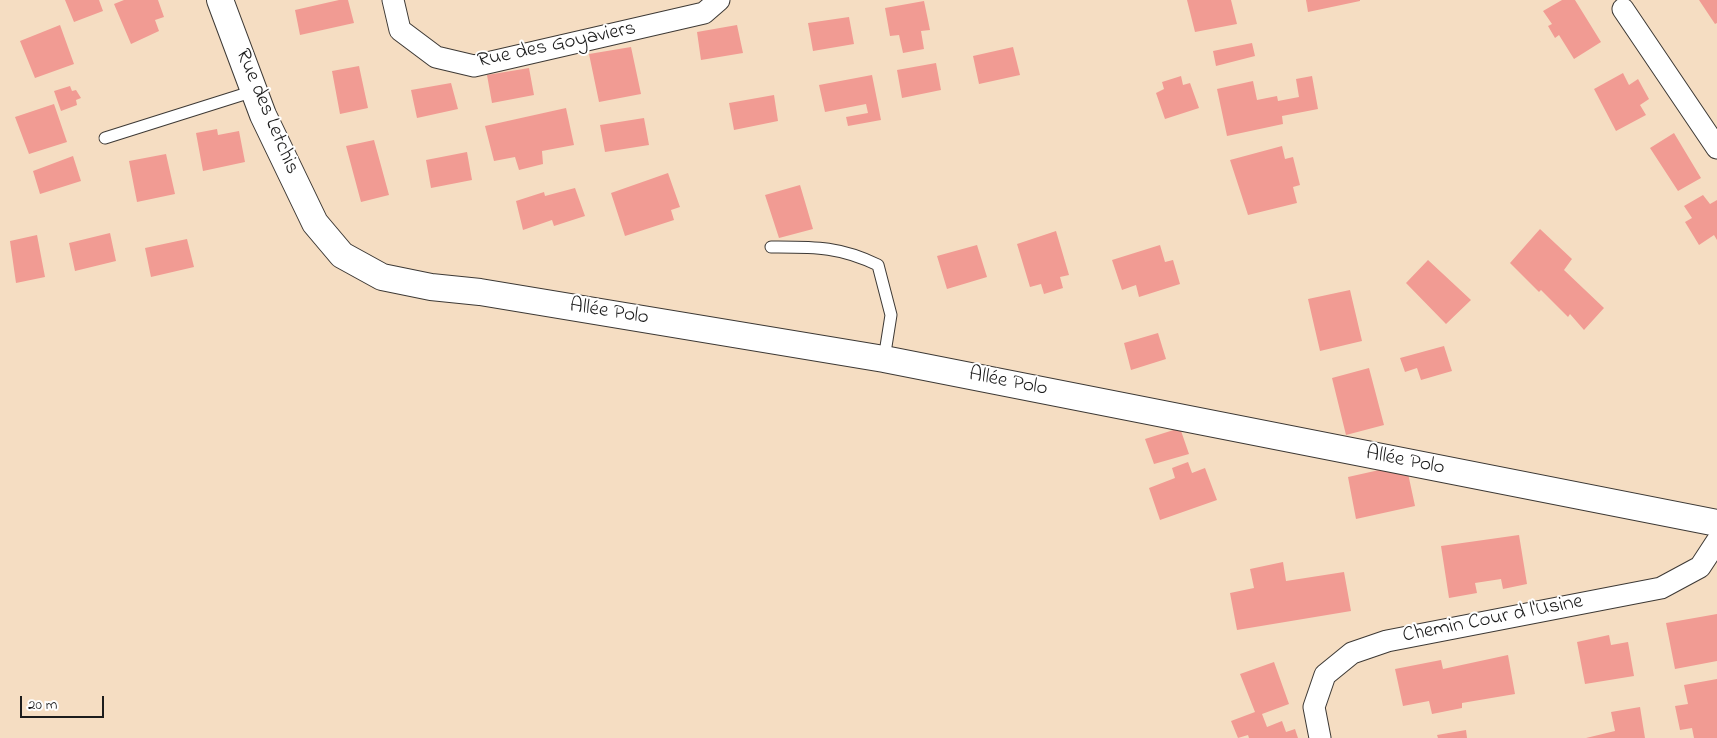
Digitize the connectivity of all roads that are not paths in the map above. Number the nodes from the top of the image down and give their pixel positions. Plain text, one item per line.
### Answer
1 (220, 0) edge
2 (394, 0) edge
3 (719, 0) edge
4 (1623, 9) dead end
5 (254, 91) junction
6 (105, 138) dead end
7 (1717, 148) edge
8 (315, 223) joint
9 (771, 247) dead end
10 (884, 359) junction
11 (1717, 524) edge
12 (1717, 541) edge
13 (1320, 738) edge

1 - 5 street, Rue des Letchis
2 - 3 street, Rue des Goyaviers
4 - 7 street
5 - 6 lane
5 - 8 street, Rue des Letchis
8 - 10 street, Allée Polo
9 - 10 lane
10 - 11 street, Allée Polo
12 - 13 street, Chemin Cour d l'Usine

